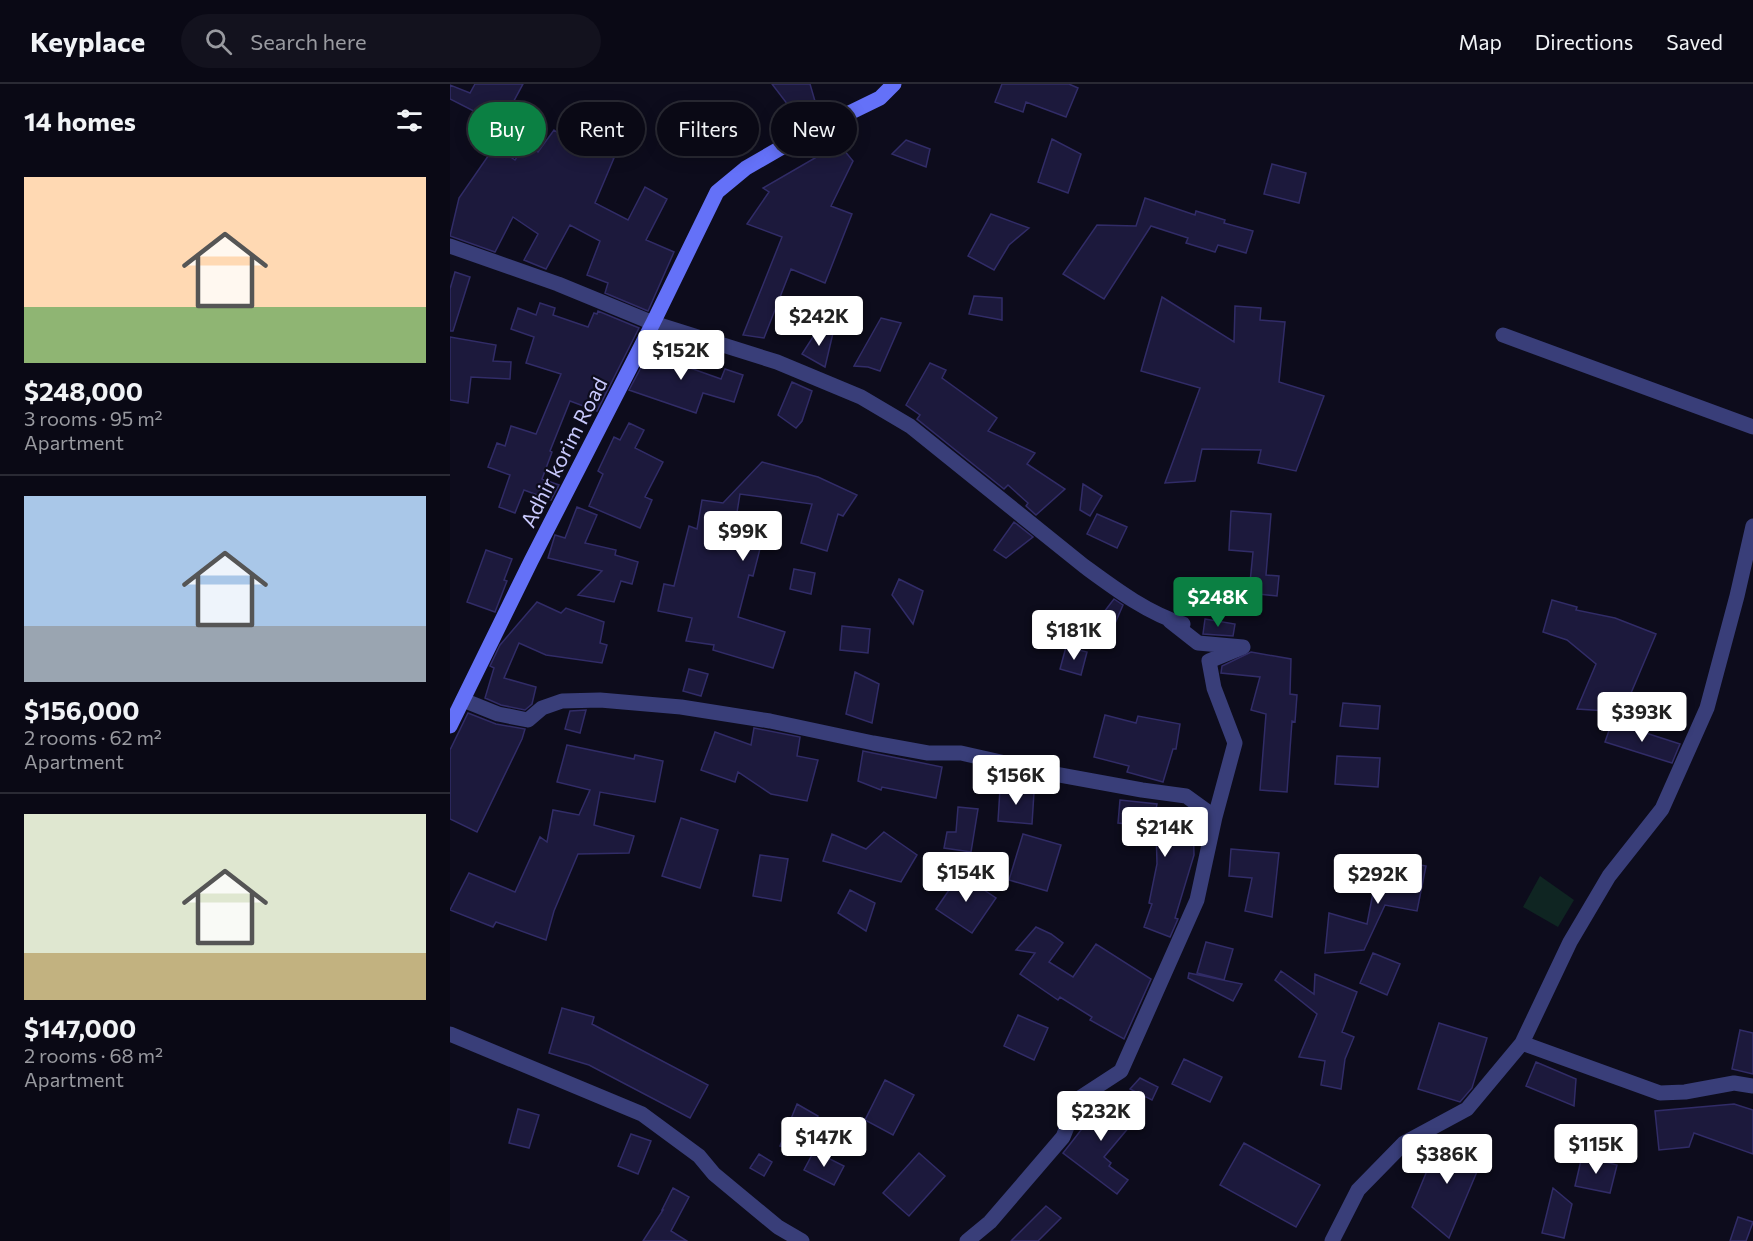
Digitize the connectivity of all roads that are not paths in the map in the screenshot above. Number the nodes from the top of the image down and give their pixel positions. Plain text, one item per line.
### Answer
1 (894, 84) edge
2 (450, 246) edge
3 (653, 323) junction
4 (1503, 335) dead end
5 (1753, 427) edge
6 (1753, 526) edge
7 (1167, 619) junction
8 (1183, 624) dead end
9 (457, 704) edge
10 (450, 726) edge
11 (1215, 817) junction
12 (450, 1034) edge
13 (1522, 1043) junction
14 (1753, 1086) edge
15 (802, 1241) edge
16 (967, 1241) edge
17 (1332, 1241) edge

1 - 3 main road, Adhir korim Road
2 - 3 street
3 - 7 street
3 - 9 main road, Adhir korim Road
4 - 5 street
6 - 13 street
7 - 8 street
7 - 11 street
9 - 10 main road, Adhir korim Road
9 - 11 street
11 - 16 street
12 - 15 street
13 - 14 street
13 - 17 street

